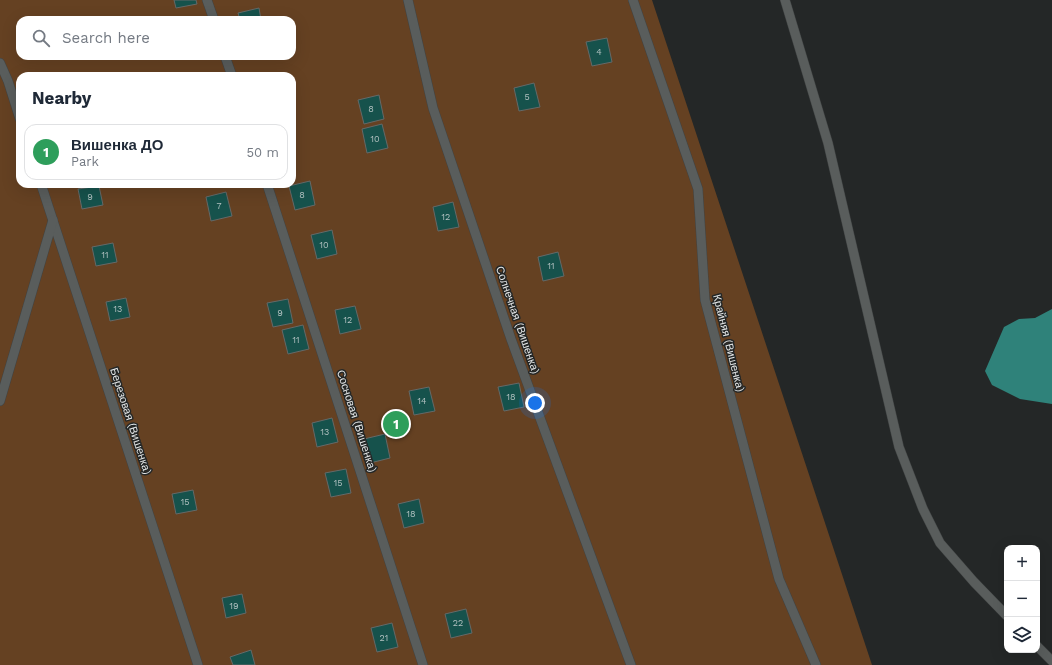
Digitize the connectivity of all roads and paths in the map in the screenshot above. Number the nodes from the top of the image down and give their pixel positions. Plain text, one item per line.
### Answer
1 (207, 0) edge
2 (408, 0) edge
3 (633, 0) edge
4 (785, 0) edge
5 (213, 16) edge
6 (226, 60) edge
7 (0, 63) edge
8 (231, 72) edge
9 (16, 106) edge
10 (42, 188) edge
11 (268, 188) edge
12 (53, 220) junction
13 (0, 401) edge
14 (1004, 613) edge
15 (1040, 649) edge
16 (1052, 661) edge
17 (198, 665) edge
18 (423, 665) edge
19 (631, 665) edge
20 (816, 665) edge

1 - 5 lane
2 - 19 lane, Солнечная (Вишенка)
3 - 20 lane, Крайняя (Вишенка)
4 - 14 lane
6 - 8 lane
7 - 9 lane
10 - 12 lane, Березовая (Вишенка)
11 - 18 lane, Сосновая (Вишенка)
12 - 13 lane
12 - 17 lane, Березовая (Вишенка)
15 - 16 lane

